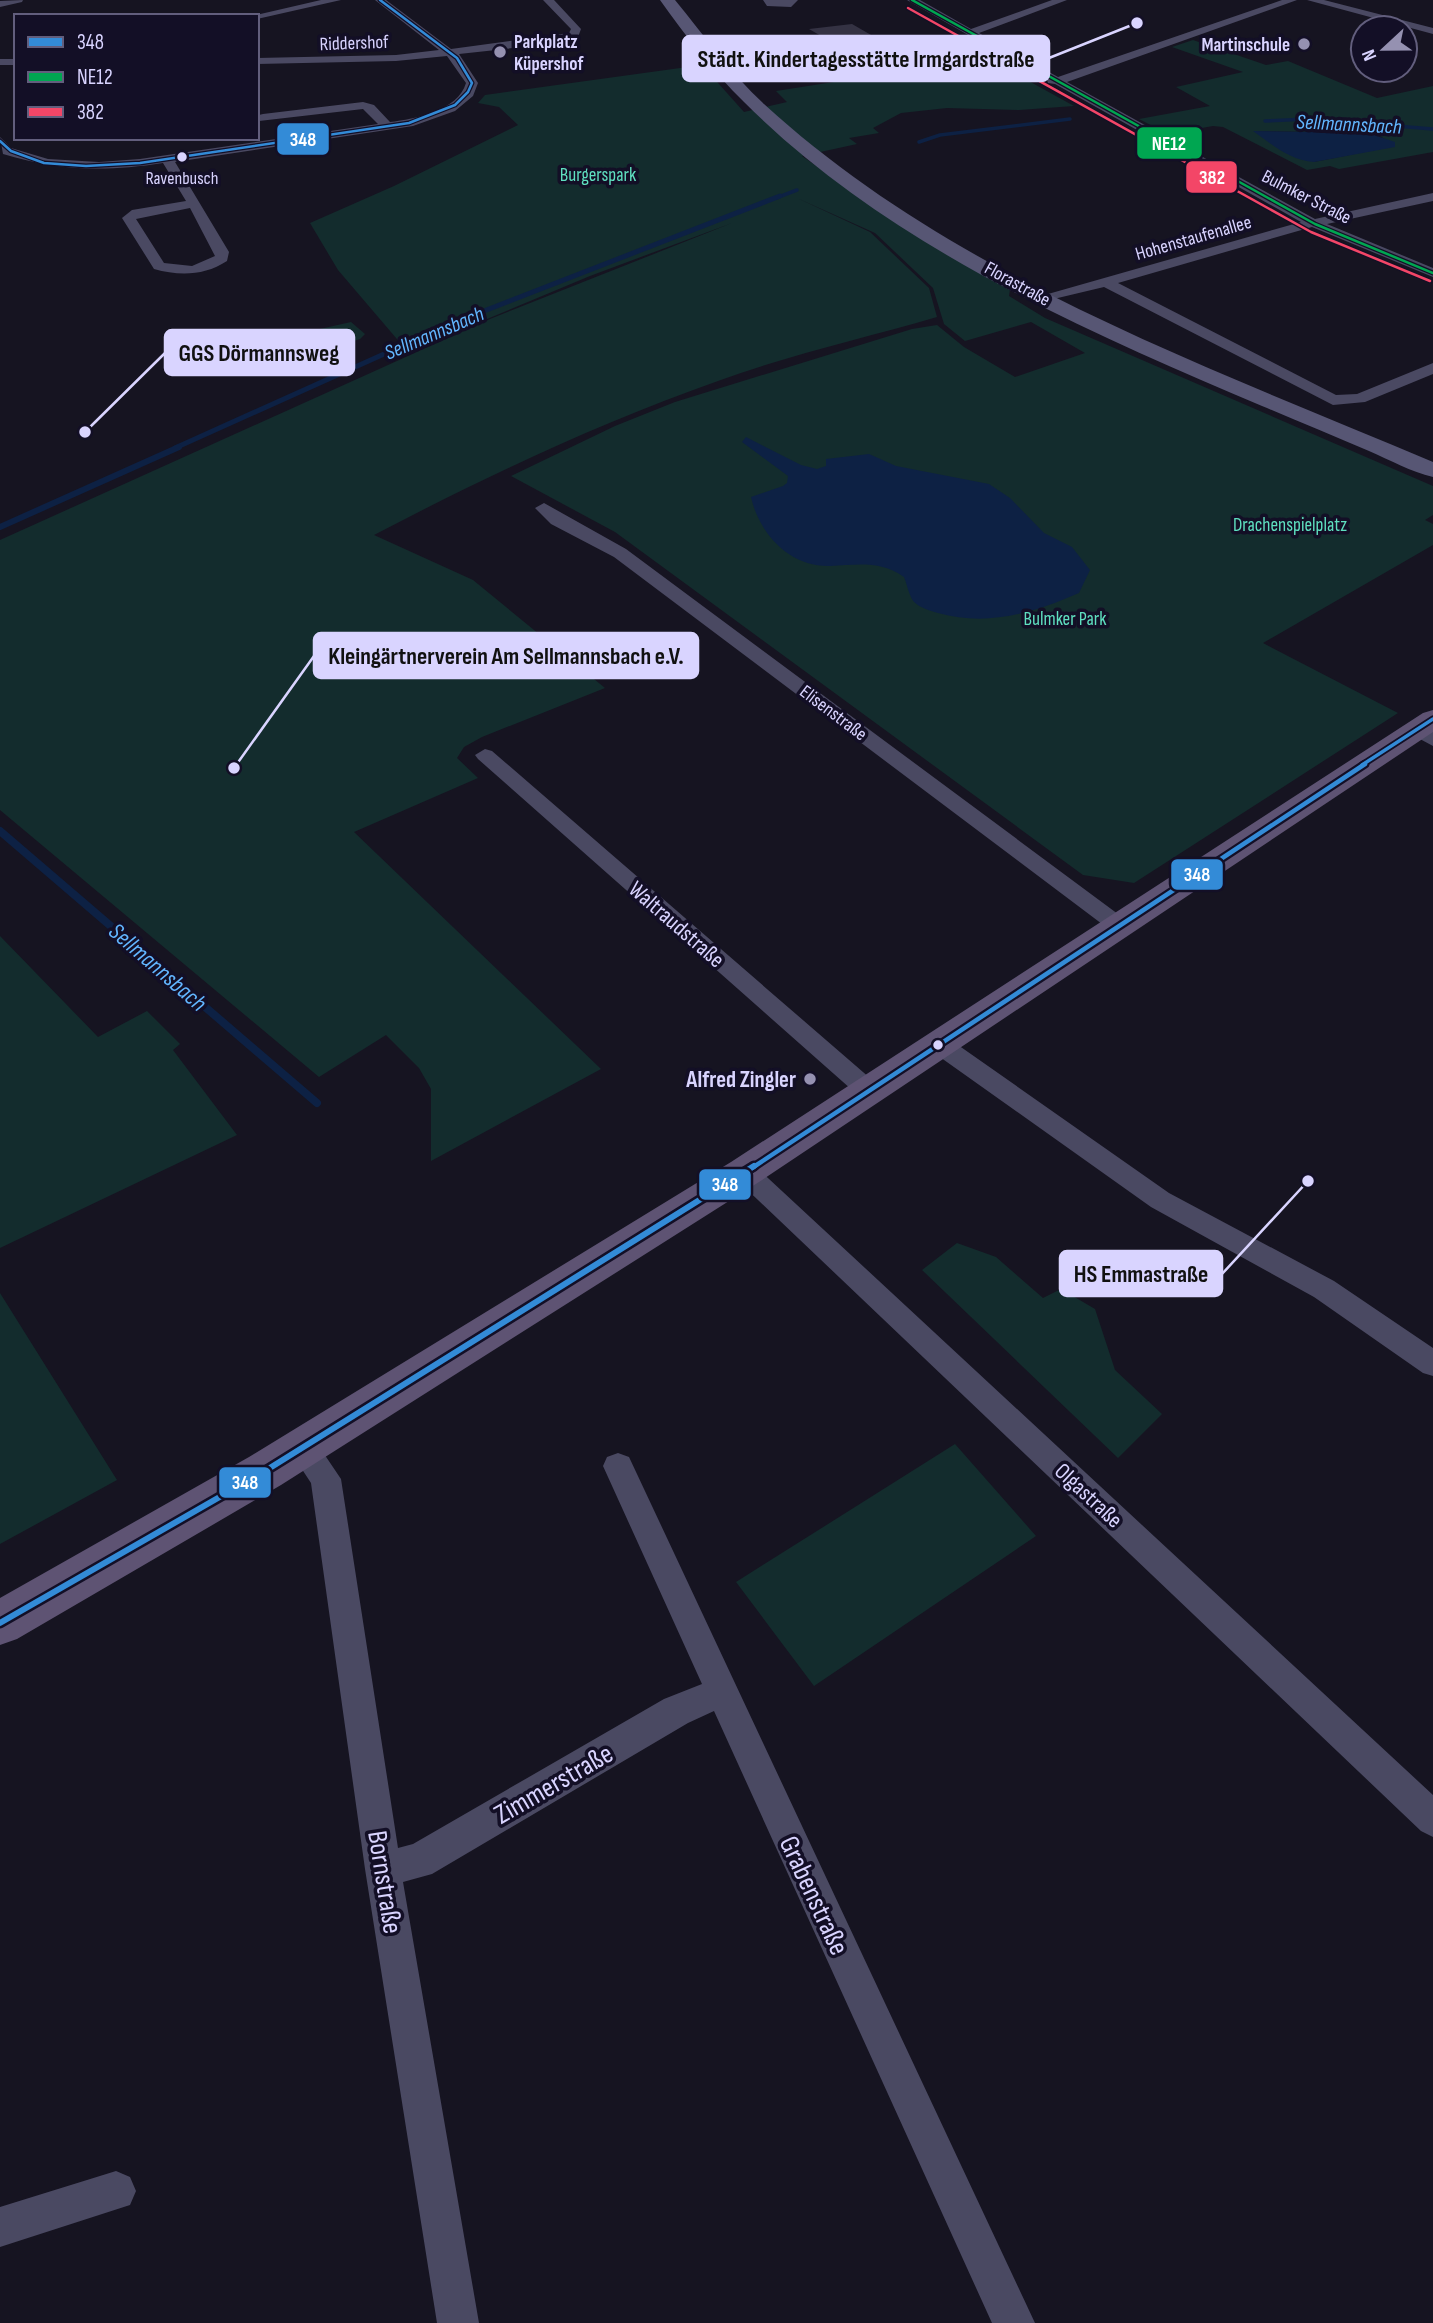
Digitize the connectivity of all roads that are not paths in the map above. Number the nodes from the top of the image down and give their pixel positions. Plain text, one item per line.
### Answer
1 (18, 0) edge
2 (336, 0) edge
3 (380, 0) edge
4 (548, 0) edge
5 (667, 0) edge
6 (684, 0) edge
7 (768, 0) edge
8 (793, 0) edge
9 (912, 0) edge
10 (1062, 0) edge
11 (1293, 0) edge
12 (1312, 0) edge
13 (0, 4) edge
14 (1423, 13) dead end
15 (1370, 14) edge
16 (1419, 15) edge
17 (259, 16) edge
18 (969, 33) junction
19 (451, 53) junction
20 (259, 61) edge
21 (1052, 80) junction
22 (263, 118) dead end
23 (388, 128) junction
24 (202, 140) edge
25 (0, 141) edge
26 (211, 153) junction
27 (167, 159) junction
28 (1433, 197) edge
29 (193, 204) junction
30 (1315, 224) junction
31 (1433, 272) edge
32 (1106, 282) junction
33 (1070, 292) junction
34 (1046, 299) junction
35 (1433, 368) edge
36 (1433, 454) edge
37 (1433, 470) edge
38 (544, 508) dead end
39 (1427, 730) edge
40 (485, 755) dead end
41 (1118, 925) junction
42 (939, 1044) junction
43 (869, 1091) junction
44 (745, 1172) junction
45 (1433, 1364) edge
46 (303, 1448) junction
47 (618, 1466) dead end
48 (0, 1623) edge
49 (721, 1692) junction
50 (1433, 1819) edge
51 (383, 1869) junction
52 (116, 2191) dead end
53 (0, 2227) edge
54 (458, 2323) edge
55 (1014, 2323) edge

1 - 13 street
2 - 17 street
3 - 19 street
4 - 19 street, Riddershof
5 - 34 main road, Florastraße
6 - 33 main road, Florastraße
7 - 8 street
9 - 18 street, Bulmker Straße
10 - 18 street
11 - 21 street
12 - 15 street
14 - 16 street
18 - 21 street, Bulmker Straße
19 - 20 street, Riddershof
19 - 23 street
21 - 30 street, Bulmker Straße
22 - 23 street
23 - 26 street
24 - 26 street
25 - 27 street
26 - 27 street
27 - 29 street
28 - 30 street, Hohenstaufenallee
29 - 29 street
30 - 31 street, Bulmker Straße
30 - 32 street, Hohenstaufenallee
32 - 33 street, Hohenstaufenallee
32 - 35 street
33 - 34 street, Hohenstaufenallee
33 - 36 main road, Florastraße
34 - 37 main road, Florastraße
38 - 41 street, Elisenstraße
39 - 41 main road
40 - 43 street, Waltraudstraße
41 - 42 main road
42 - 43 main road
42 - 45 street
43 - 44 main road
44 - 46 main road
44 - 50 street, Olgastraße
46 - 48 main road
46 - 51 street, Bornstraße
47 - 49 street, Grabenstraße
49 - 51 street, Zimmerstraße
49 - 55 street, Grabenstraße
51 - 54 street, Bornstraße
52 - 53 street

